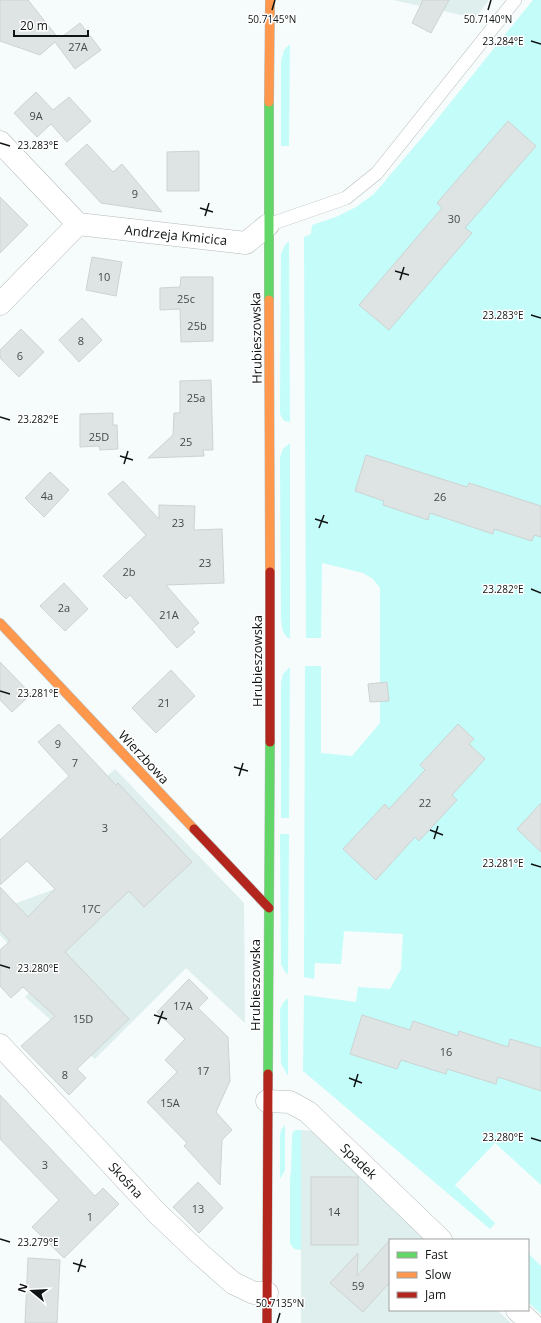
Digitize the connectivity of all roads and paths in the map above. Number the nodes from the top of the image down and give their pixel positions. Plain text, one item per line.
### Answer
1 (270, 0) edge
2 (515, 0) edge
3 (0, 142) edge
4 (78, 224) junction
5 (268, 225) junction
6 (0, 304) edge
7 (0, 623) edge
8 (269, 908) junction
9 (0, 1045) edge
10 (267, 1101) junction
11 (440, 1239) edge
12 (267, 1293) junction
13 (517, 1311) edge
14 (267, 1323) edge
15 (531, 1323) edge

1 - 5 street, Hrubieszowska
2 - 5 lane
3 - 4 street
4 - 5 street, Andrzeja Kmicica
4 - 6 street
5 - 8 street, Hrubieszowska
7 - 8 street, Wierzbowa
8 - 10 street, Hrubieszowska
9 - 12 street, Skośna
10 - 11 street, Spadek
10 - 12 street, Hrubieszowska
12 - 14 street, Hrubieszowska
13 - 15 street

